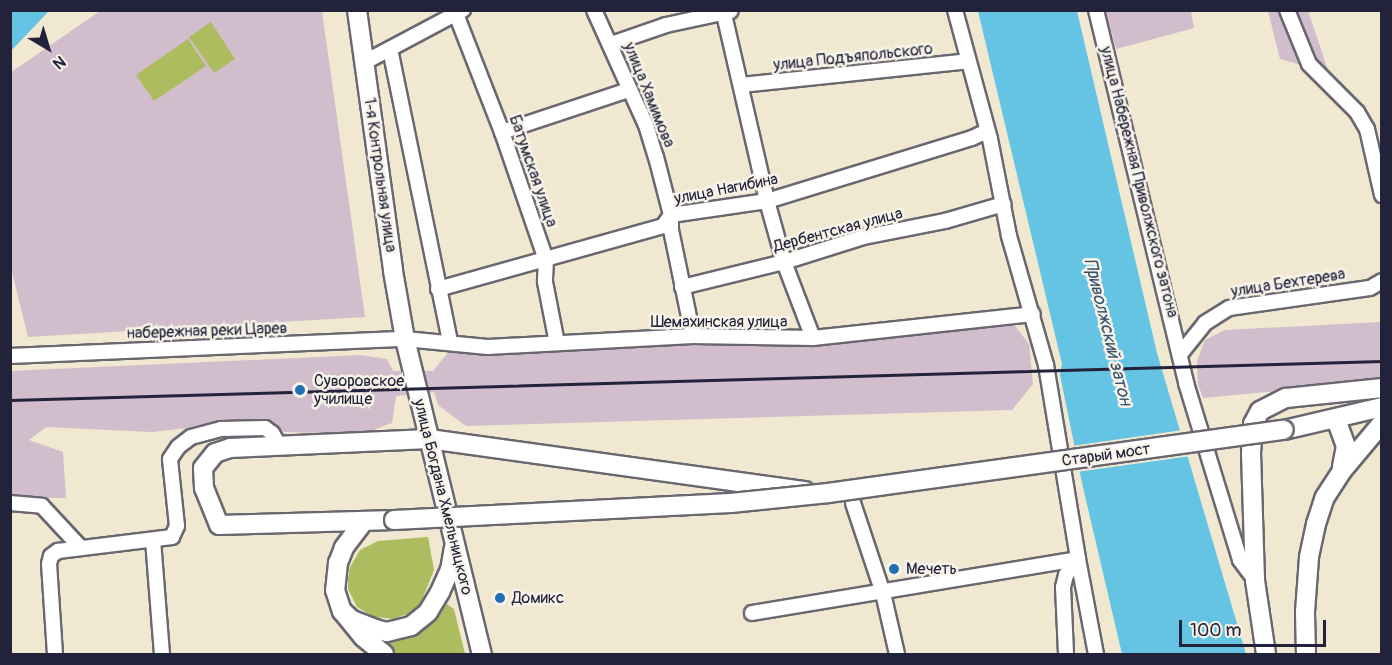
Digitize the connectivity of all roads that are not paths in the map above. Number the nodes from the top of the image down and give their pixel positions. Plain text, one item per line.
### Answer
1 (357, 10) edge
2 (594, 10) edge
3 (956, 10) edge
4 (1096, 10) edge
5 (1287, 10) edge
6 (727, 11) edge
7 (459, 12) edge
8 (436, 17) edge
9 (611, 44) junction
10 (390, 49) junction
11 (968, 61) junction
12 (364, 62) junction
13 (741, 85) junction
14 (628, 90) junction
15 (1382, 125) edge
16 (1367, 129) junction
17 (987, 131) junction
18 (502, 132) junction
19 (1382, 195) edge
20 (767, 201) junction
21 (1004, 204) junction
22 (671, 215) junction
23 (546, 260) junction
24 (784, 262) junction
25 (1382, 282) edge
26 (682, 287) junction
27 (438, 289) junction
28 (1033, 314) junction
29 (693, 336) junction
30 (813, 338) junction
31 (405, 339) junction
32 (450, 342) junction
33 (557, 343) junction
34 (1181, 353) junction
35 (10, 356) edge
36 (1382, 388) edge
37 (1382, 407) edge
38 (1336, 420) junction
39 (1382, 423) edge
40 (429, 439) junction
41 (279, 445) junction
42 (1341, 472) junction
43 (828, 493) junction
44 (10, 503) edge
45 (853, 503) dead end
46 (364, 521) junction
47 (153, 540) junction
48 (455, 544) junction
49 (81, 548) junction
50 (1078, 560) junction
51 (1255, 580) junction
52 (883, 593) junction
53 (468, 596) junction
54 (434, 602) junction
55 (342, 611) junction
56 (752, 613) dead end
57 (55, 654) edge
58 (162, 654) edge
59 (384, 654) edge
60 (482, 654) edge
61 (897, 654) edge
62 (1066, 654) edge
63 (1096, 654) edge
64 (1266, 654) edge
65 (1306, 654) edge

1 - 12 main road, 1-я Контрольная улица
2 - 9 street, улица Хамимова
3 - 11 street
4 - 34 street, улица Набережная Приволжского затона
5 - 16 street
6 - 9 street
6 - 13 street
7 - 8 street
7 - 18 street, Батумская улица
8 - 10 street
9 - 14 street, улица Хамимова
10 - 12 street
10 - 27 street
11 - 13 street, улица Подъяпольского
11 - 17 street
12 - 31 main road, 1-я Контрольная улица
13 - 20 street
14 - 18 street
14 - 22 street, улица Хамимова
15 - 16 street
16 - 19 street
17 - 20 street, улица Нагибина
17 - 21 street
18 - 23 street, Батумская улица
20 - 22 street, улица Нагибина
20 - 24 street
21 - 24 street, Дербентская улица
21 - 28 street
22 - 23 street, улица Нагибина
22 - 26 street, улица Хамимова
23 - 27 street, улица Нагибина
23 - 33 street, Батумская улица
24 - 26 street, Дербентская улица
24 - 30 street
25 - 34 street, улица Бехтерева
26 - 29 street, улица Хамимова
27 - 32 street
28 - 30 street, Шемахинская улица
28 - 50 street
29 - 30 street, Шемахинская улица
29 - 33 street, Шемахинская улица
31 - 32 street, Шемахинская улица
31 - 35 street, набережная реки Царев
31 - 40 main road, улица Богдана Хмельницкого
32 - 33 street, Шемахинская улица
34 - 51 street, улица Набережная Приволжского затона
36 - 51 main road
37 - 38 main road, Старый мост
38 - 42 main road
38 - 43 main road, Старый мост, bridge
39 - 42 main road
40 - 41 main road
40 - 43 main road, bridge
40 - 48 main road, улица Богдана Хмельницкого
41 - 46 main road
41 - 47 street
42 - 65 main road
43 - 46 main road, bridge
44 - 49 street
45 - 52 street
46 - 55 main road
47 - 49 street
47 - 58 street
48 - 53 main road, улица Богдана Хмельницкого
48 - 54 main road
49 - 57 street
50 - 52 street
50 - 62 street
50 - 63 street
51 - 64 main road
52 - 56 street
52 - 61 street
53 - 54 main road
53 - 60 main road, улица Богдана Хмельницкого
54 - 55 main road
55 - 59 main road

